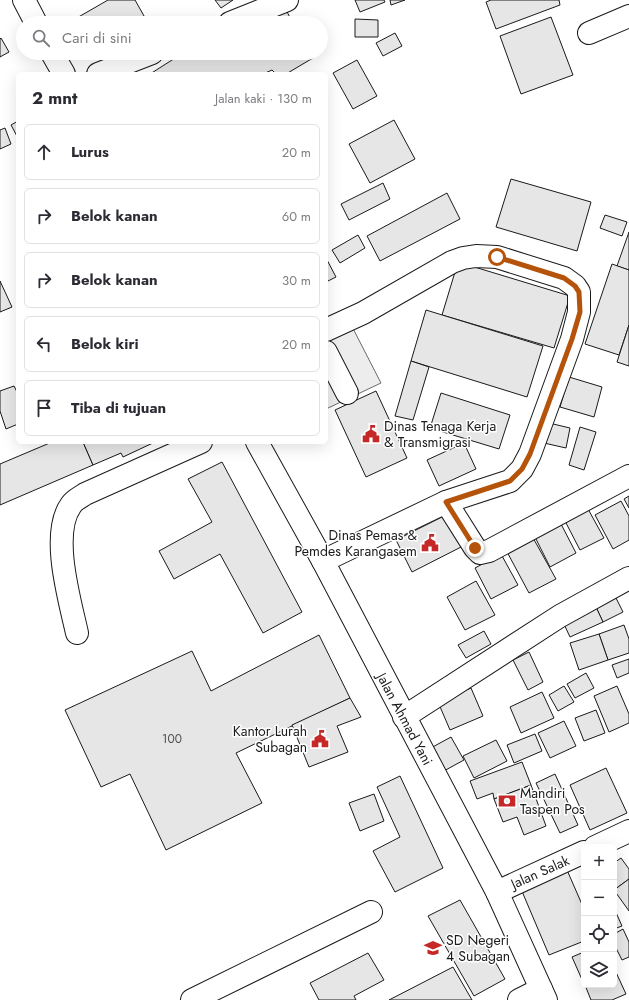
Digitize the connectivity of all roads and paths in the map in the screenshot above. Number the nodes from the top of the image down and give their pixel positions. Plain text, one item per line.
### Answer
1 (24, 0) edge
2 (287, 0) edge
3 (32, 16) edge
4 (247, 16) edge
5 (629, 16) edge
6 (588, 33) dead end
7 (56, 60) edge
8 (134, 60) edge
9 (63, 72) edge
10 (103, 72) edge
11 (328, 329) edge
12 (328, 356) edge
13 (347, 393) dead end
14 (197, 444) edge
15 (258, 444) edge
16 (629, 476) edge
17 (446, 502) junction
18 (323, 561) junction
19 (629, 578) edge
20 (77, 633) dead end
21 (404, 717) junction
22 (629, 832) edge
23 (602, 844) edge
24 (581, 853) edge
25 (497, 892) junction
26 (371, 912) dead end
27 (544, 994) edge
28 (192, 1000) edge
29 (519, 1000) edge

1 - 3 main road
2 - 4 main road
5 - 6 main road
7 - 9 main road
8 - 10 main road
11 - 17 main road
12 - 13 main road
14 - 20 main road
15 - 18 main road, Jalan Ahmad Yani
16 - 17 main road
17 - 18 main road
18 - 21 main road, Jalan Ahmad Yani
19 - 21 main road
21 - 25 main road, Jalan Ahmad Yani
22 - 23 main road
24 - 25 main road, Jalan Salak
25 - 27 main road, Jalan Ahmad Yani
26 - 28 main road
27 - 29 main road

